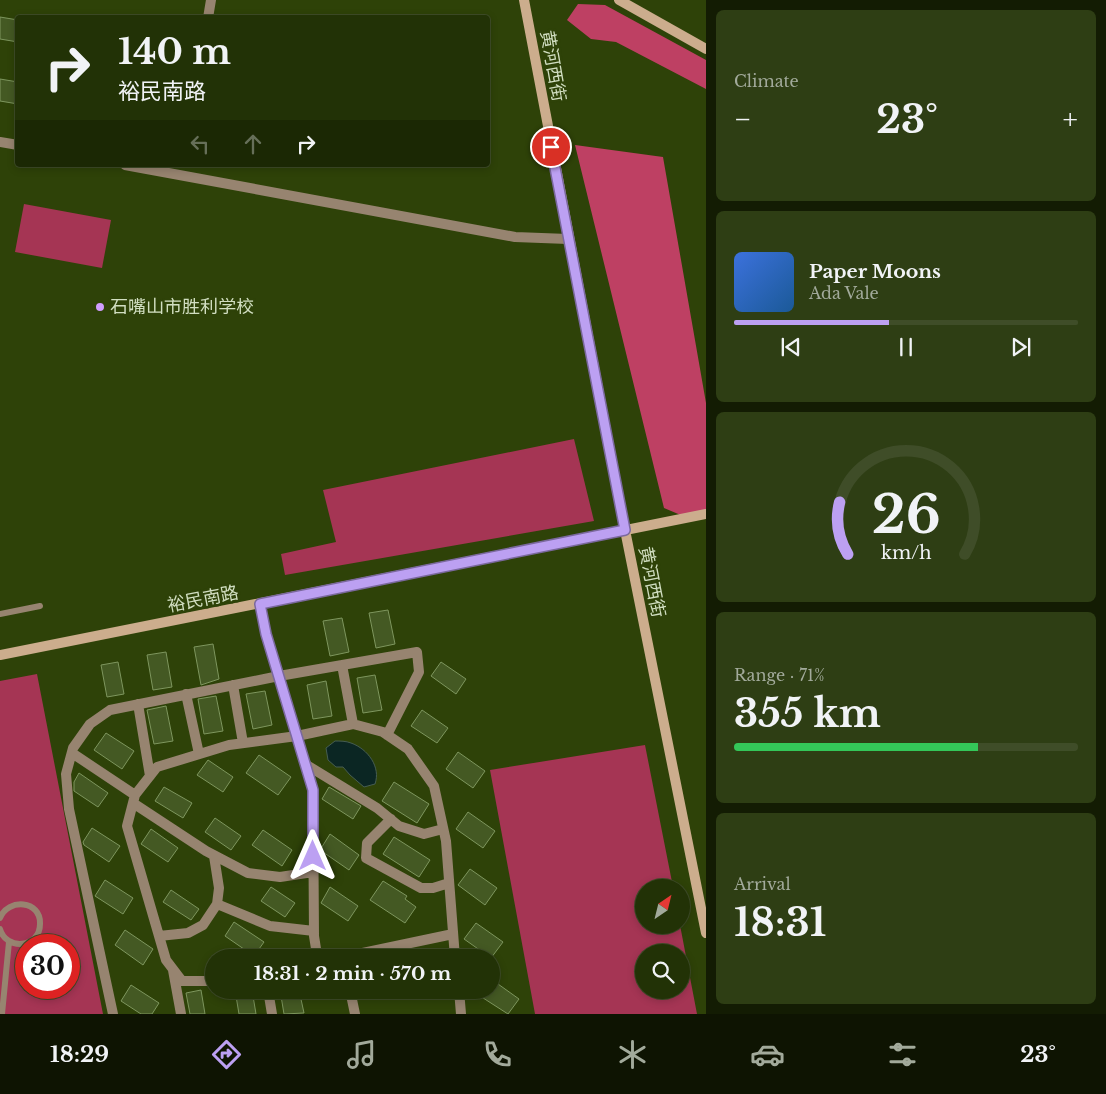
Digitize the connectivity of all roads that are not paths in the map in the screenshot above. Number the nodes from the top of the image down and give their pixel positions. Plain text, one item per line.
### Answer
1 (211, 0) edge
2 (524, 0) edge
3 (619, 0) edge
4 (208, 15) edge
5 (706, 49) edge
6 (0, 142) edge
7 (15, 144) edge
8 (147, 167) edge
9 (180, 170) edge
10 (568, 239) junction
11 (706, 514) edge
12 (625, 530) junction
13 (260, 604) junction
14 (40, 606) dead end
15 (0, 614) edge
16 (0, 655) edge
17 (342, 665) junction
18 (278, 676) junction
19 (233, 685) junction
20 (186, 694) junction
21 (138, 704) junction
22 (353, 724) junction
23 (387, 735) junction
24 (297, 736) junction
25 (243, 743) junction
26 (72, 753) junction
27 (200, 754) junction
28 (305, 764) junction
29 (150, 776) junction
30 (134, 799) junction
31 (390, 819) junction
32 (443, 829) junction
33 (214, 856) junction
34 (314, 872) junction
35 (449, 883) junction
36 (217, 904) junction
37 (0, 918) edge
38 (0, 929) edge
39 (314, 931) junction
40 (706, 933) edge
41 (453, 934) junction
42 (159, 936) junction
43 (10, 942) junction
44 (316, 949) edge
45 (382, 949) edge
46 (454, 949) edge
47 (173, 969) junction
48 (205, 982) edge
49 (270, 999) edge
50 (352, 999) edge
51 (460, 999) edge
52 (2, 1014) edge
53 (113, 1014) edge
54 (181, 1014) edge
55 (272, 1014) edge
56 (355, 1014) edge
57 (461, 1014) edge

1 - 4 street
2 - 10 street, 黄河西街
3 - 5 street
6 - 7 street
8 - 9 street
9 - 10 street
10 - 12 street, 黄河西街
11 - 12 street, 裕民南路
12 - 13 street, 裕民南路
12 - 40 street, 黄河西街
13 - 16 street, 裕民南路
13 - 18 street
14 - 15 lane
17 - 18 street
17 - 22 street
17 - 23 street
18 - 19 street
18 - 24 street
19 - 20 street
19 - 25 street
20 - 21 street
20 - 27 street
21 - 26 street
21 - 29 street
22 - 23 street
22 - 24 street
23 - 32 street
24 - 25 street
24 - 28 street
25 - 27 street
26 - 30 street
26 - 53 street
27 - 29 street
28 - 31 street
28 - 34 street
29 - 30 street
30 - 33 street
30 - 42 street
31 - 32 street
31 - 35 street
32 - 35 street
33 - 34 street
33 - 36 street
34 - 39 street
35 - 41 street
36 - 39 street
36 - 42 street
37 - 43 lane
38 - 43 lane
39 - 44 street
41 - 45 street
41 - 46 street
42 - 47 street
43 - 52 lane
47 - 48 street
47 - 54 street
49 - 55 street
50 - 56 street
51 - 57 street

